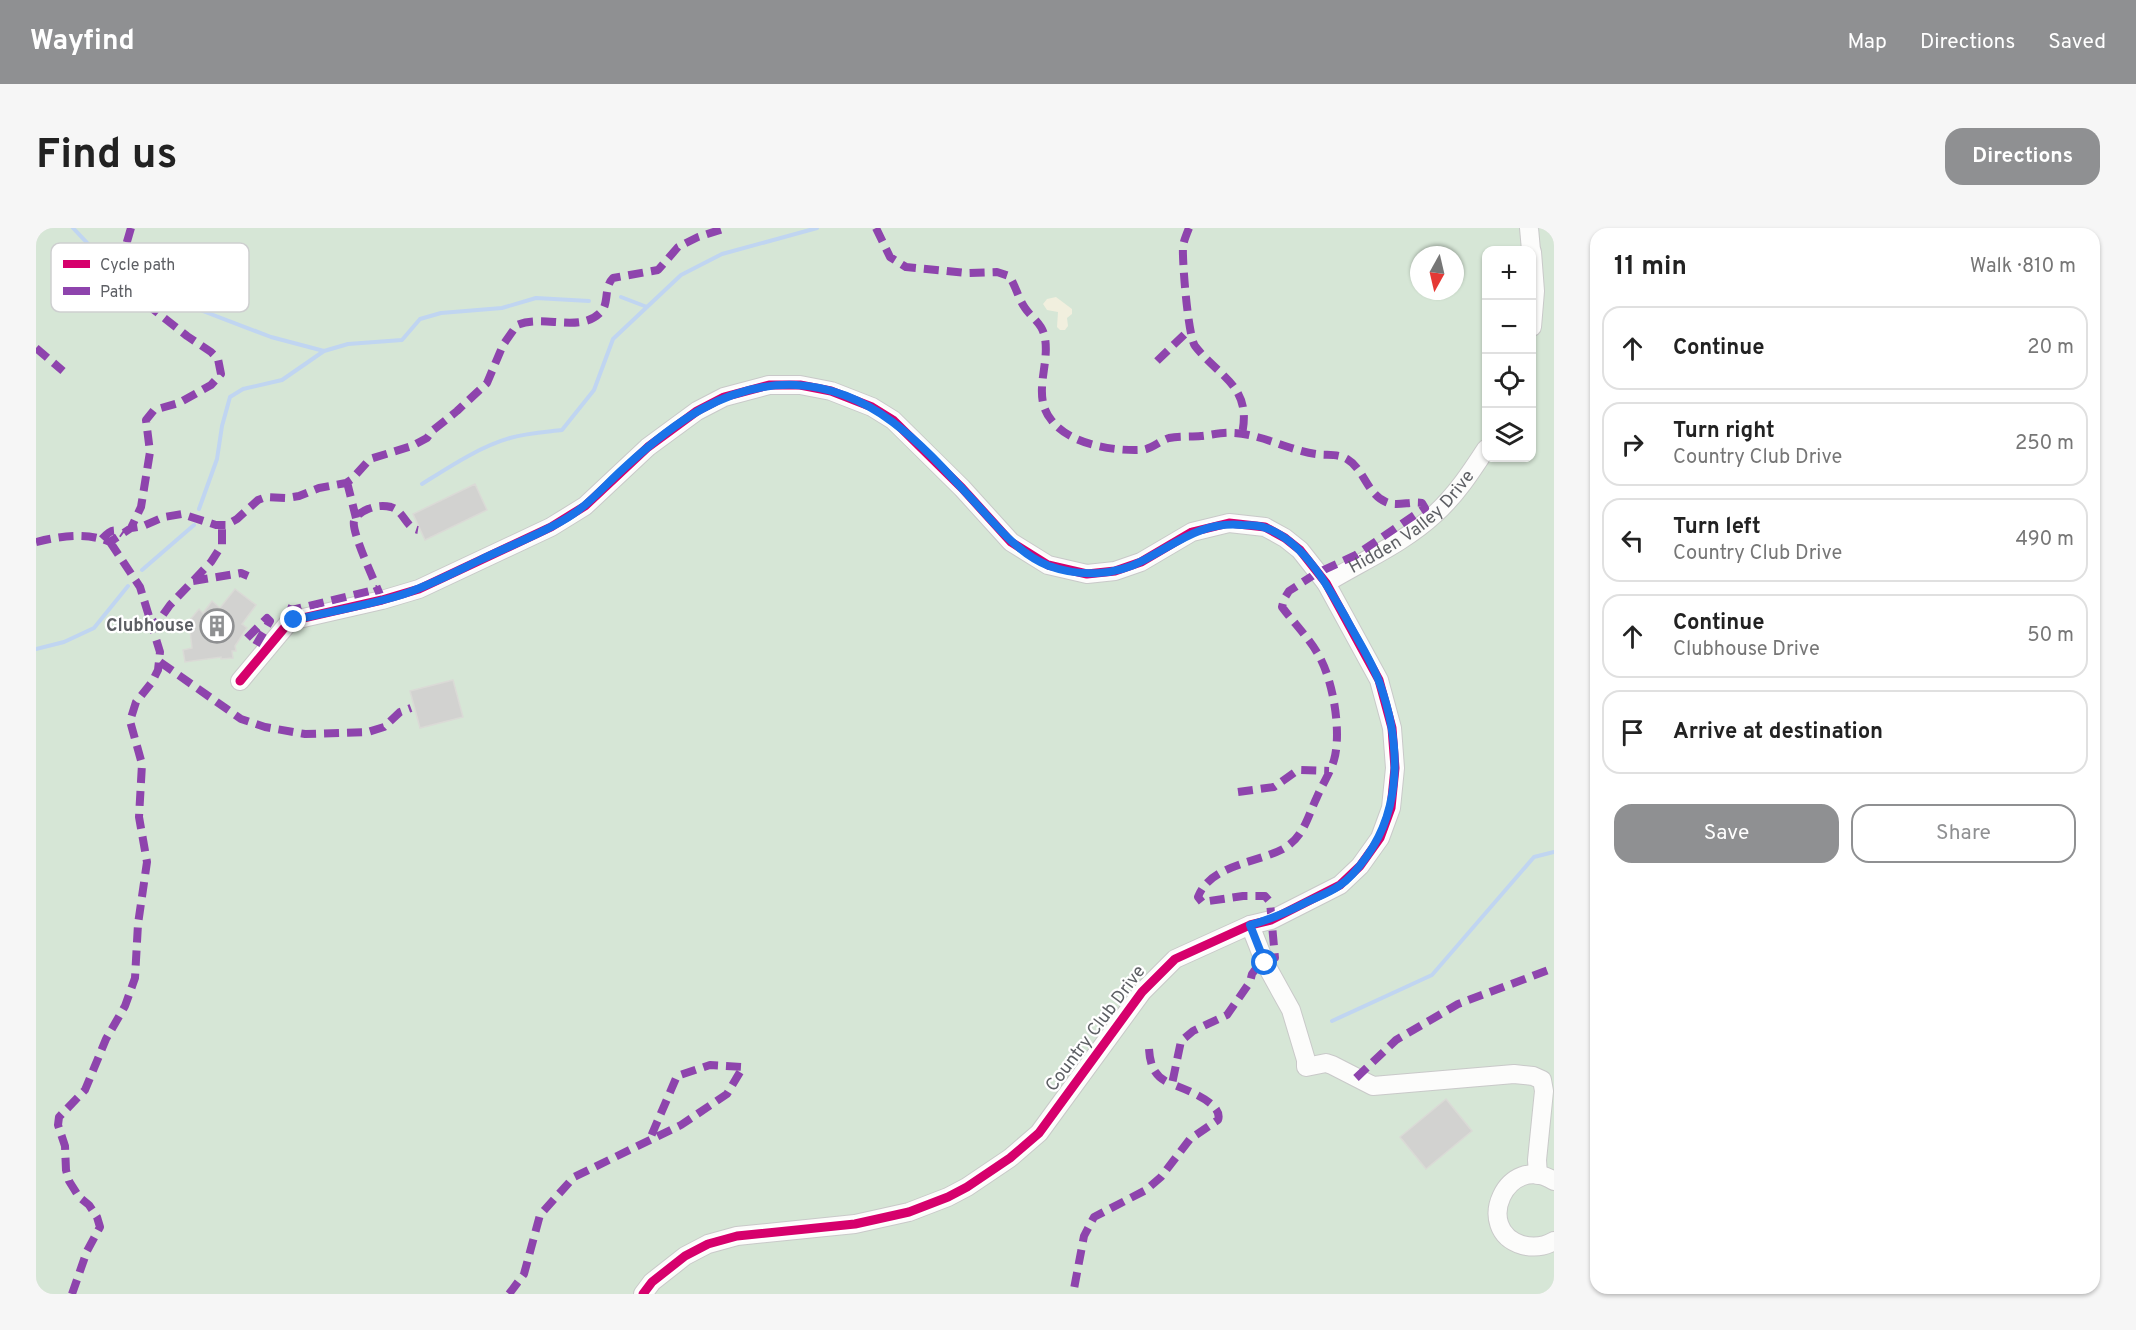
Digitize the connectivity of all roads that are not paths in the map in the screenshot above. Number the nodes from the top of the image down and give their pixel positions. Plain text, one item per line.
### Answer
1 (1530, 228) edge
2 (1531, 246) edge
3 (1482, 455) edge
4 (1326, 583) junction
5 (240, 681) dead end
6 (1250, 925) junction
7 (1546, 1178) edge
8 (1554, 1241) edge
9 (643, 1294) edge

1 - 2 street
3 - 4 street, Hidden Valley Drive
4 - 5 street, Country Club Drive
4 - 6 street, Country Club Drive
6 - 7 street
6 - 9 street, Country Club Drive
7 - 8 street

